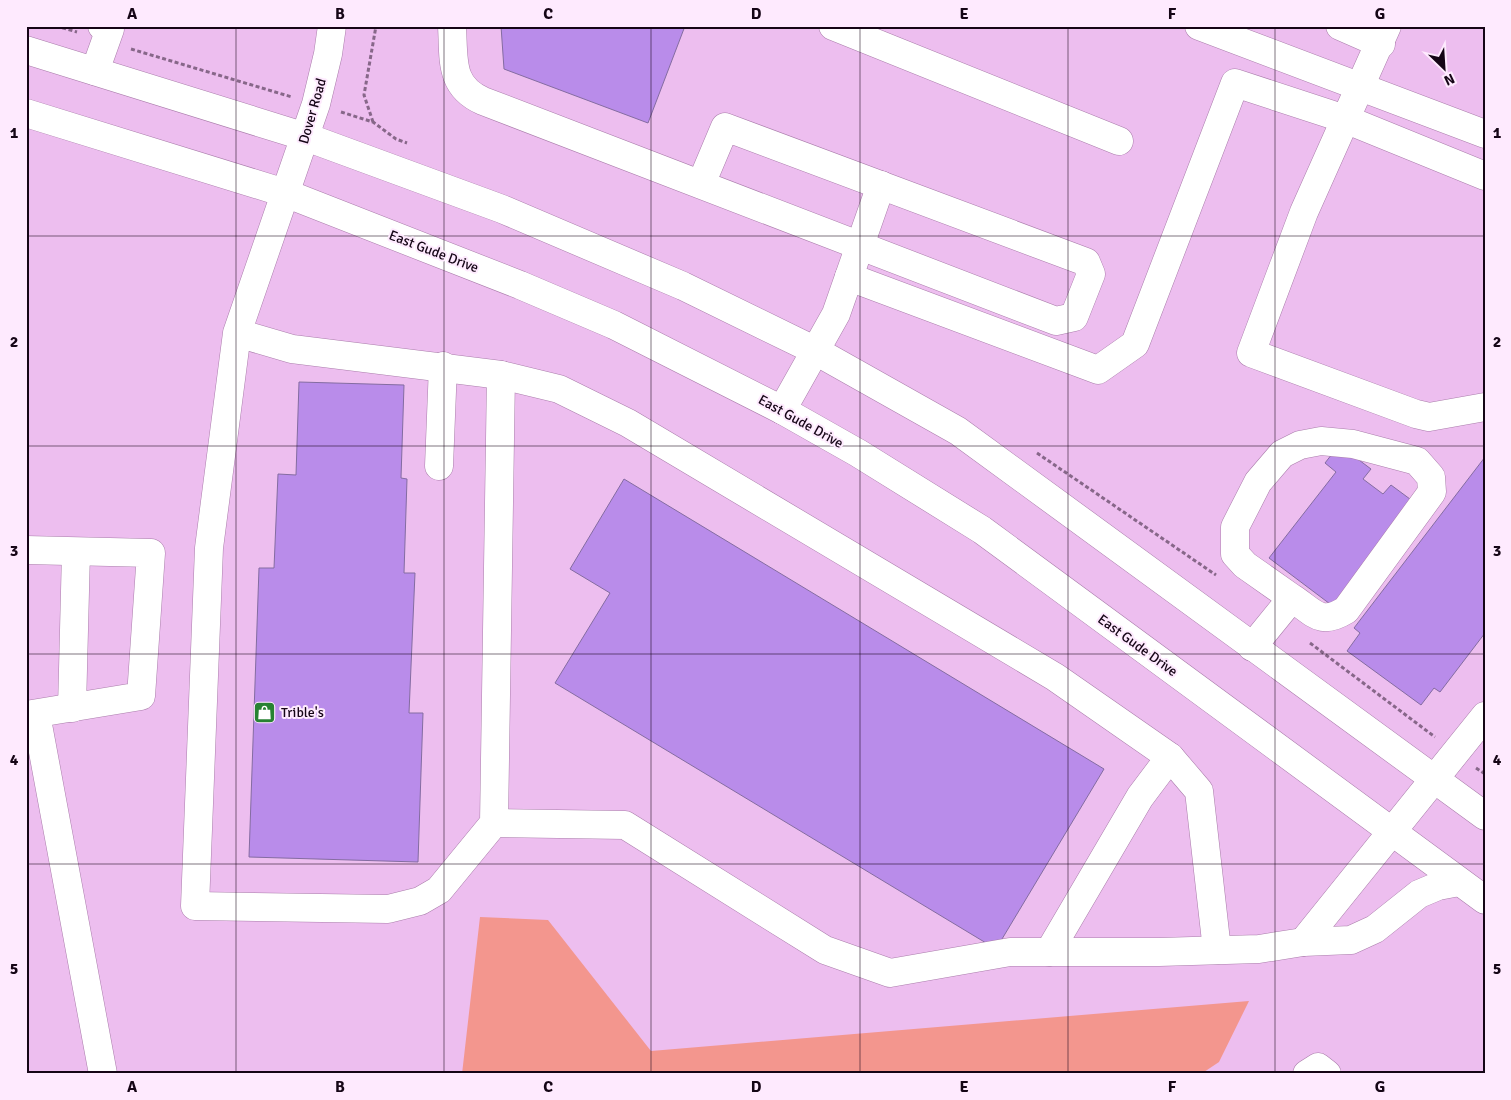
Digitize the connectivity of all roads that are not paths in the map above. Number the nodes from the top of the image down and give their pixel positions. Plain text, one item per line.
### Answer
1 (332, 26) edge
2 (452, 26) edge
3 (833, 26) edge
4 (1340, 26) edge
5 (108, 27) edge
6 (1214, 29) edge
7 (1384, 35) edge
8 (26, 50) edge
9 (95, 71) junction
10 (1360, 87) junction
11 (26, 113) edge
12 (1345, 119) junction
13 (1485, 134) edge
14 (306, 137) junction
15 (1119, 140) dead end
16 (1485, 176) edge
17 (701, 184) junction
18 (881, 185) junction
19 (285, 193) junction
20 (860, 246) junction
21 (848, 277) junction
22 (237, 333) junction
23 (814, 350) junction
24 (443, 366) junction
25 (502, 375) junction
26 (1485, 407) edge
27 (782, 410) junction
28 (439, 466) dead end
29 (26, 550) edge
30 (76, 552) junction
31 (1292, 598) junction
32 (1252, 647) junction
33 (72, 708) junction
34 (31, 714) edge
35 (1482, 724) edge
36 (1170, 758) junction
37 (1435, 779) junction
38 (1485, 816) edge
39 (494, 823) junction
40 (1392, 832) junction
41 (1459, 882) junction
42 (1485, 900) edge
43 (1304, 942) junction
44 (1217, 950) junction
45 (1049, 952) junction
46 (103, 1074) edge
47 (1306, 1074) edge
48 (1327, 1074) edge

1 - 14 main road, Dover Road
2 - 17 main road
3 - 15 main road
4 - 7 main road
5 - 9 main road
6 - 10 main road
7 - 10 main road
8 - 9 main road
9 - 14 main road
10 - 12 main road
10 - 13 main road
11 - 19 main road, East Gude Drive
12 - 16 main road
12 - 21 main road
12 - 26 main road
14 - 19 main road, Dover Road
14 - 23 main road
17 - 18 main road
17 - 20 main road
18 - 20 main road
18 - 20 main road
19 - 22 main road, Dover Road
19 - 27 main road, East Gude Drive
20 - 21 main road
21 - 23 main road
22 - 24 main road
22 - 39 main road, Dover Road
23 - 27 main road
23 - 32 main road
24 - 25 main road
24 - 28 main road
25 - 36 main road
25 - 39 main road
27 - 40 main road, East Gude Drive
29 - 30 main road
30 - 33 main road
30 - 33 main road
31 - 31 main road
31 - 32 main road
32 - 37 main road
33 - 34 main road
34 - 46 main road
35 - 37 main road
36 - 44 main road
36 - 45 main road
37 - 38 main road
37 - 40 main road
39 - 45 main road
40 - 41 main road, East Gude Drive
40 - 43 main road
41 - 42 main road, East Gude Drive
41 - 43 main road
43 - 44 main road
44 - 45 main road
47 - 48 main road

